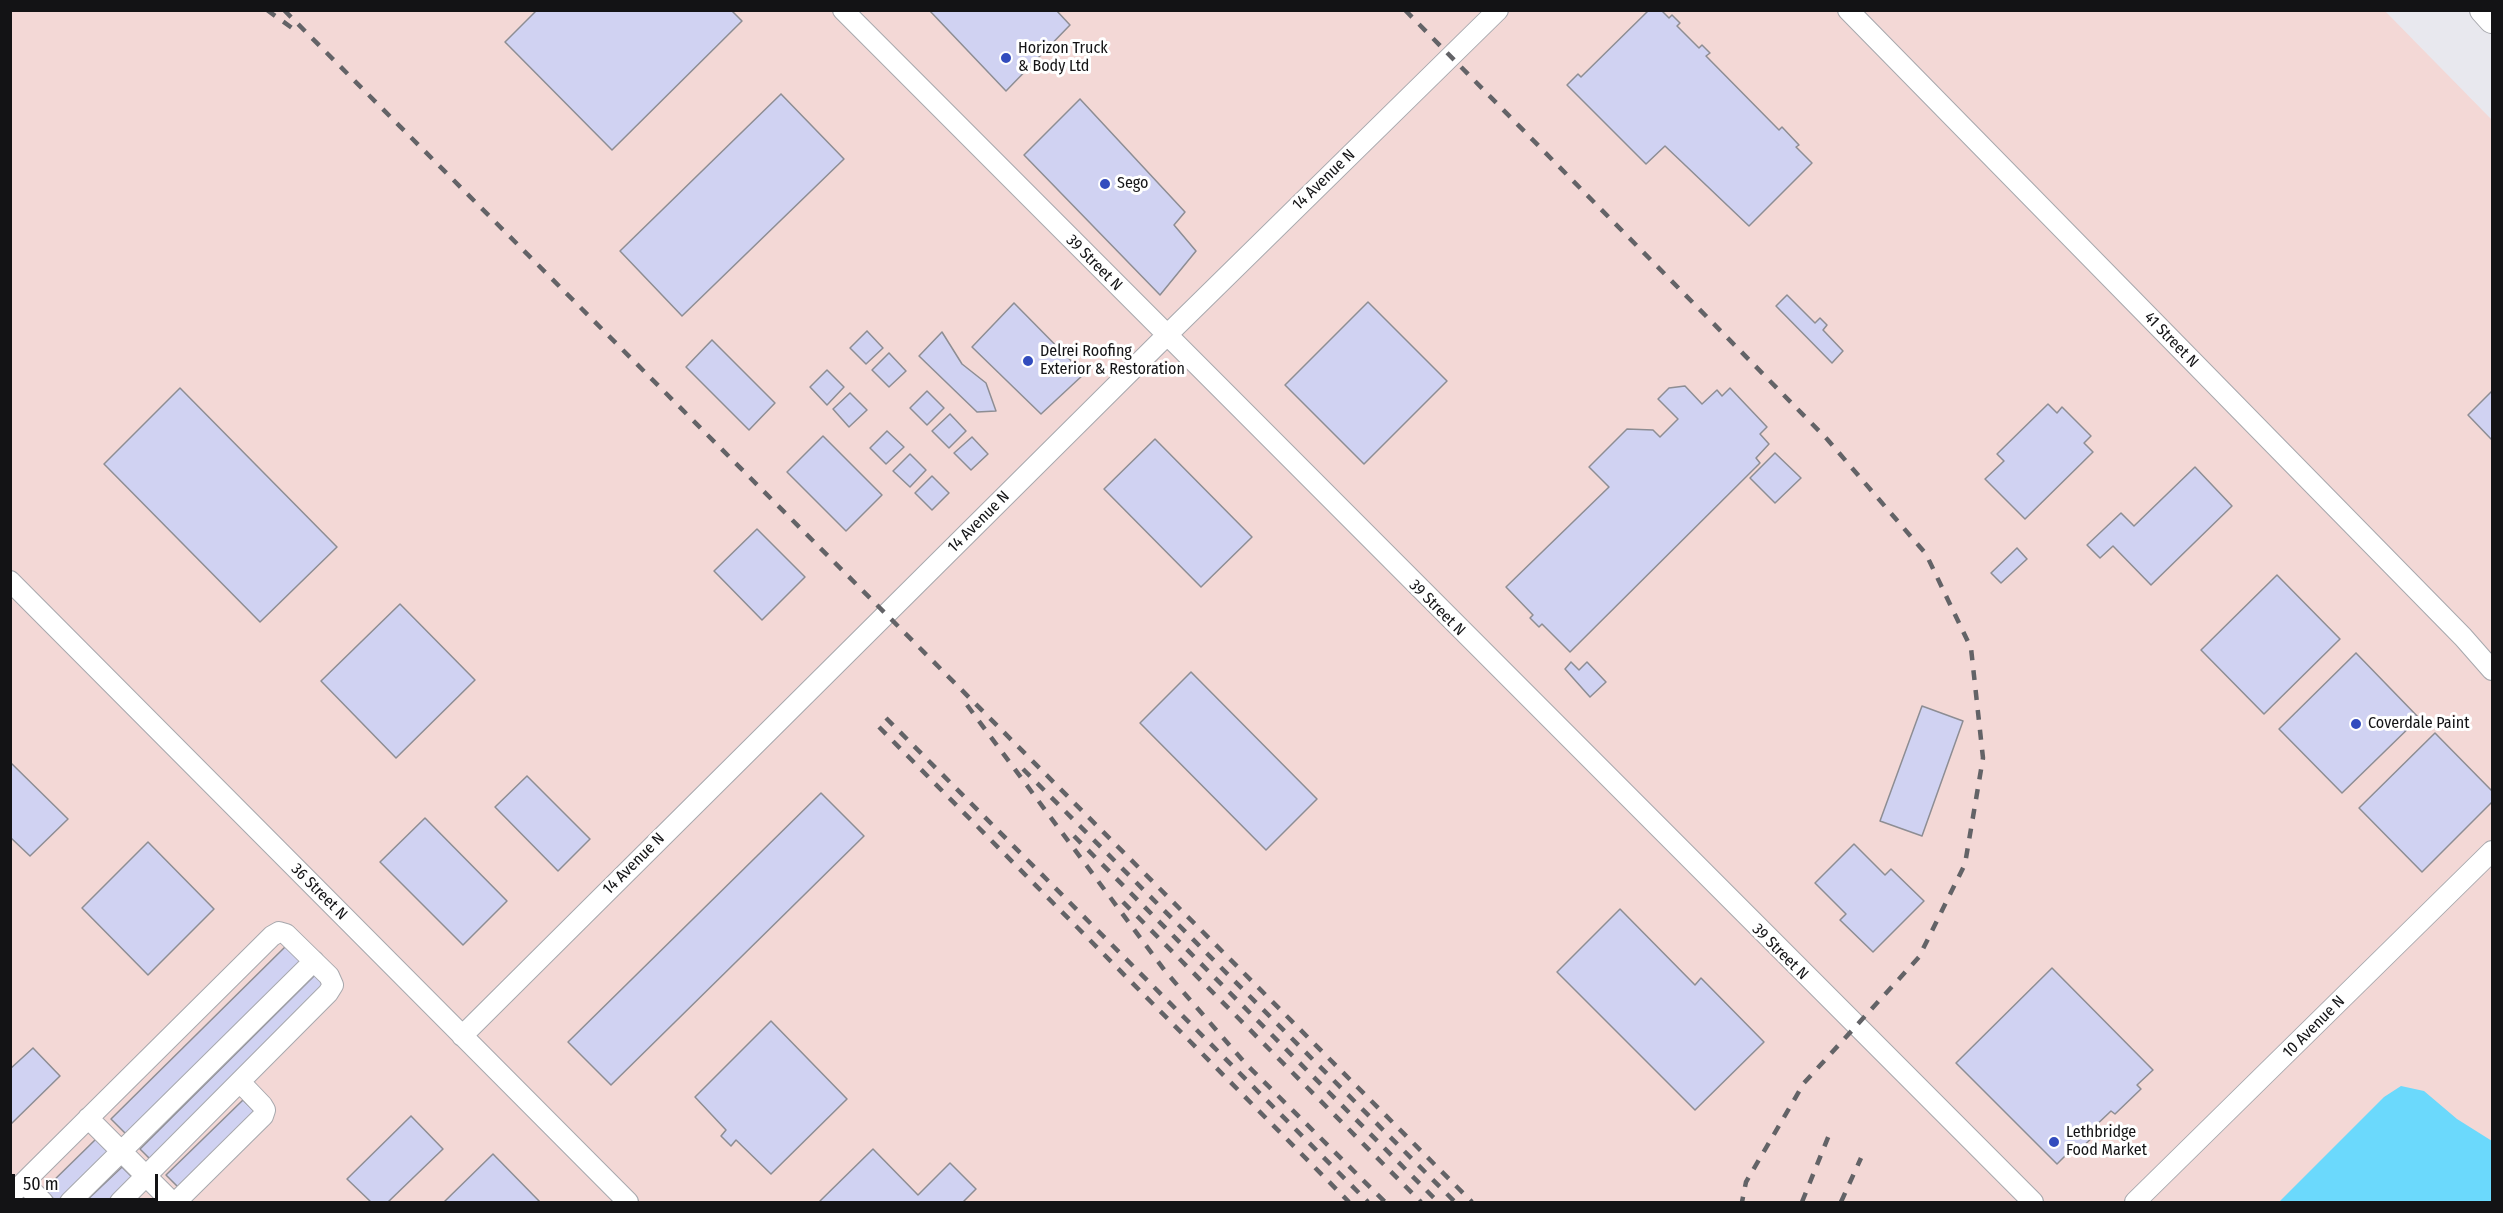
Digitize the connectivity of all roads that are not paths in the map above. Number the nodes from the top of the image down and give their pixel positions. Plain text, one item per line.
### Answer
1 (843, 10) edge
2 (1498, 10) edge
3 (1848, 10) edge
4 (2483, 10) edge
5 (2493, 20) edge
6 (1166, 336) junction
7 (10, 581) edge
8 (2493, 670) edge
9 (2493, 851) edge
10 (314, 961) junction
11 (462, 1036) junction
12 (240, 1082) junction
13 (88, 1118) junction
14 (121, 1152) junction
15 (146, 1176) junction
16 (17, 1190) edge
17 (43, 1203) edge
18 (70, 1203) edge
19 (120, 1203) edge
20 (174, 1203) edge
21 (628, 1203) edge
22 (2033, 1203) edge
23 (2135, 1203) edge

1 - 6 street, 39 Street N
2 - 6 street, 14 Avenue N
3 - 8 street, 41 Street N
4 - 5 main road
6 - 11 street, 14 Avenue N
6 - 22 street, 39 Street N
7 - 11 street, 36 Street N
9 - 23 street, 10 Avenue N
10 - 12 street
10 - 13 street
10 - 14 street
11 - 21 street, 36 Street N
12 - 15 street
12 - 20 street
13 - 14 street
13 - 16 street
14 - 15 street
14 - 18 street
15 - 19 street
15 - 20 street
16 - 17 street

